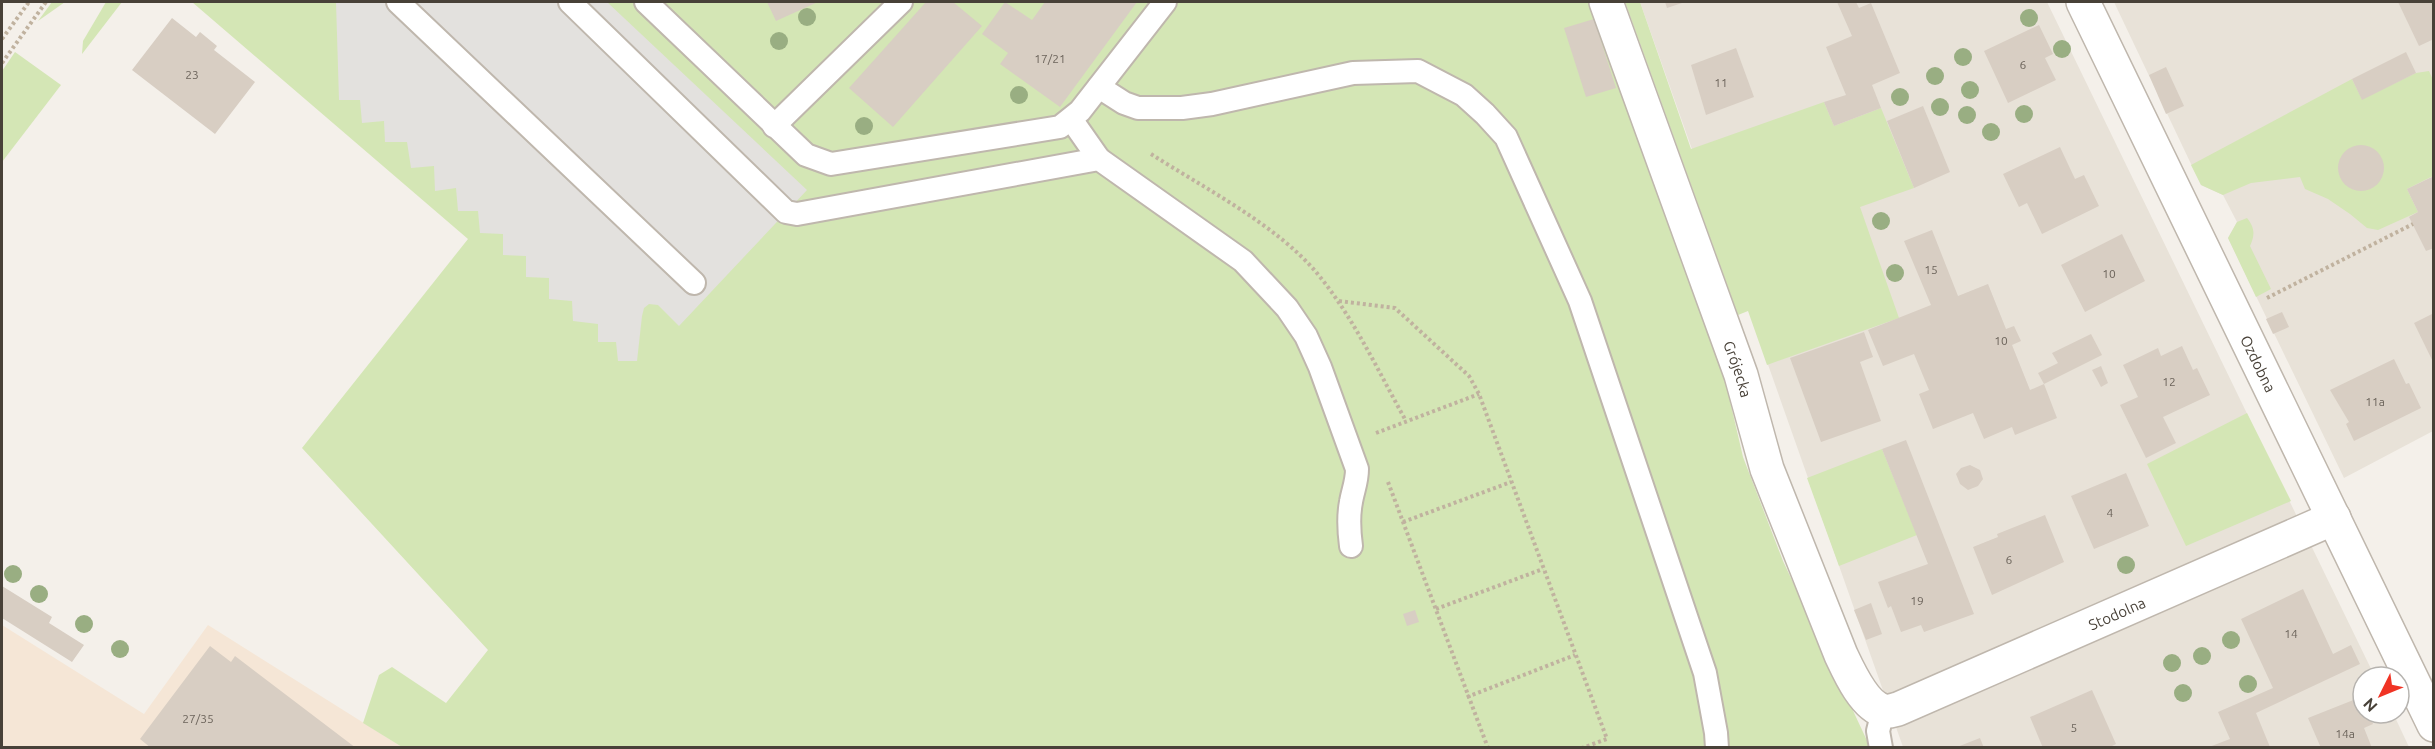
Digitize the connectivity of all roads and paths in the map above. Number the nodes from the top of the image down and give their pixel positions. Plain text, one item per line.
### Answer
1 (29, 2) edge
2 (46, 2) edge
3 (398, 2) edge
4 (570, 2) edge
5 (646, 2) edge
6 (901, 2) edge
7 (1165, 2) edge
8 (1606, 2) edge
9 (2083, 2) edge
10 (2, 39) edge
11 (2, 63) edge
12 (1099, 87) junction
13 (1071, 119) junction
14 (774, 126) junction
15 (1099, 159) junction
16 (2413, 224) dead end
17 (694, 283) dead end
18 (1339, 301) dead end
19 (2259, 303) dead end
20 (1479, 394) junction
21 (1371, 435) dead end
22 (1387, 479) dead end
23 (1511, 482) junction
24 (2334, 518) junction
25 (1403, 522) junction
26 (1351, 546) dead end
27 (1543, 569) junction
28 (1436, 609) junction
29 (1575, 655) junction
30 (1467, 697) junction
31 (1891, 710) junction
32 (2433, 726) edge
33 (1488, 747) edge
34 (1582, 747) edge
35 (1717, 747) edge
36 (1881, 747) edge

1 - 10 path
2 - 11 path
3 - 17 lane
4 - 15 lane
5 - 14 lane
6 - 14 lane
7 - 12 lane
8 - 31 street, Grójecka
9 - 24 street, Ozdobna
12 - 13 lane
12 - 35 lane
13 - 14 lane
13 - 15 lane
15 - 26 lane
16 - 19 path
18 - 20 path
20 - 21 path
20 - 23 path
22 - 25 path
23 - 25 path
23 - 27 path
24 - 31 street, Stodolna
24 - 32 street, Ozdobna
25 - 28 path
27 - 28 path
27 - 29 path
28 - 30 path
29 - 30 path
29 - 34 path
30 - 33 path
31 - 36 lane

